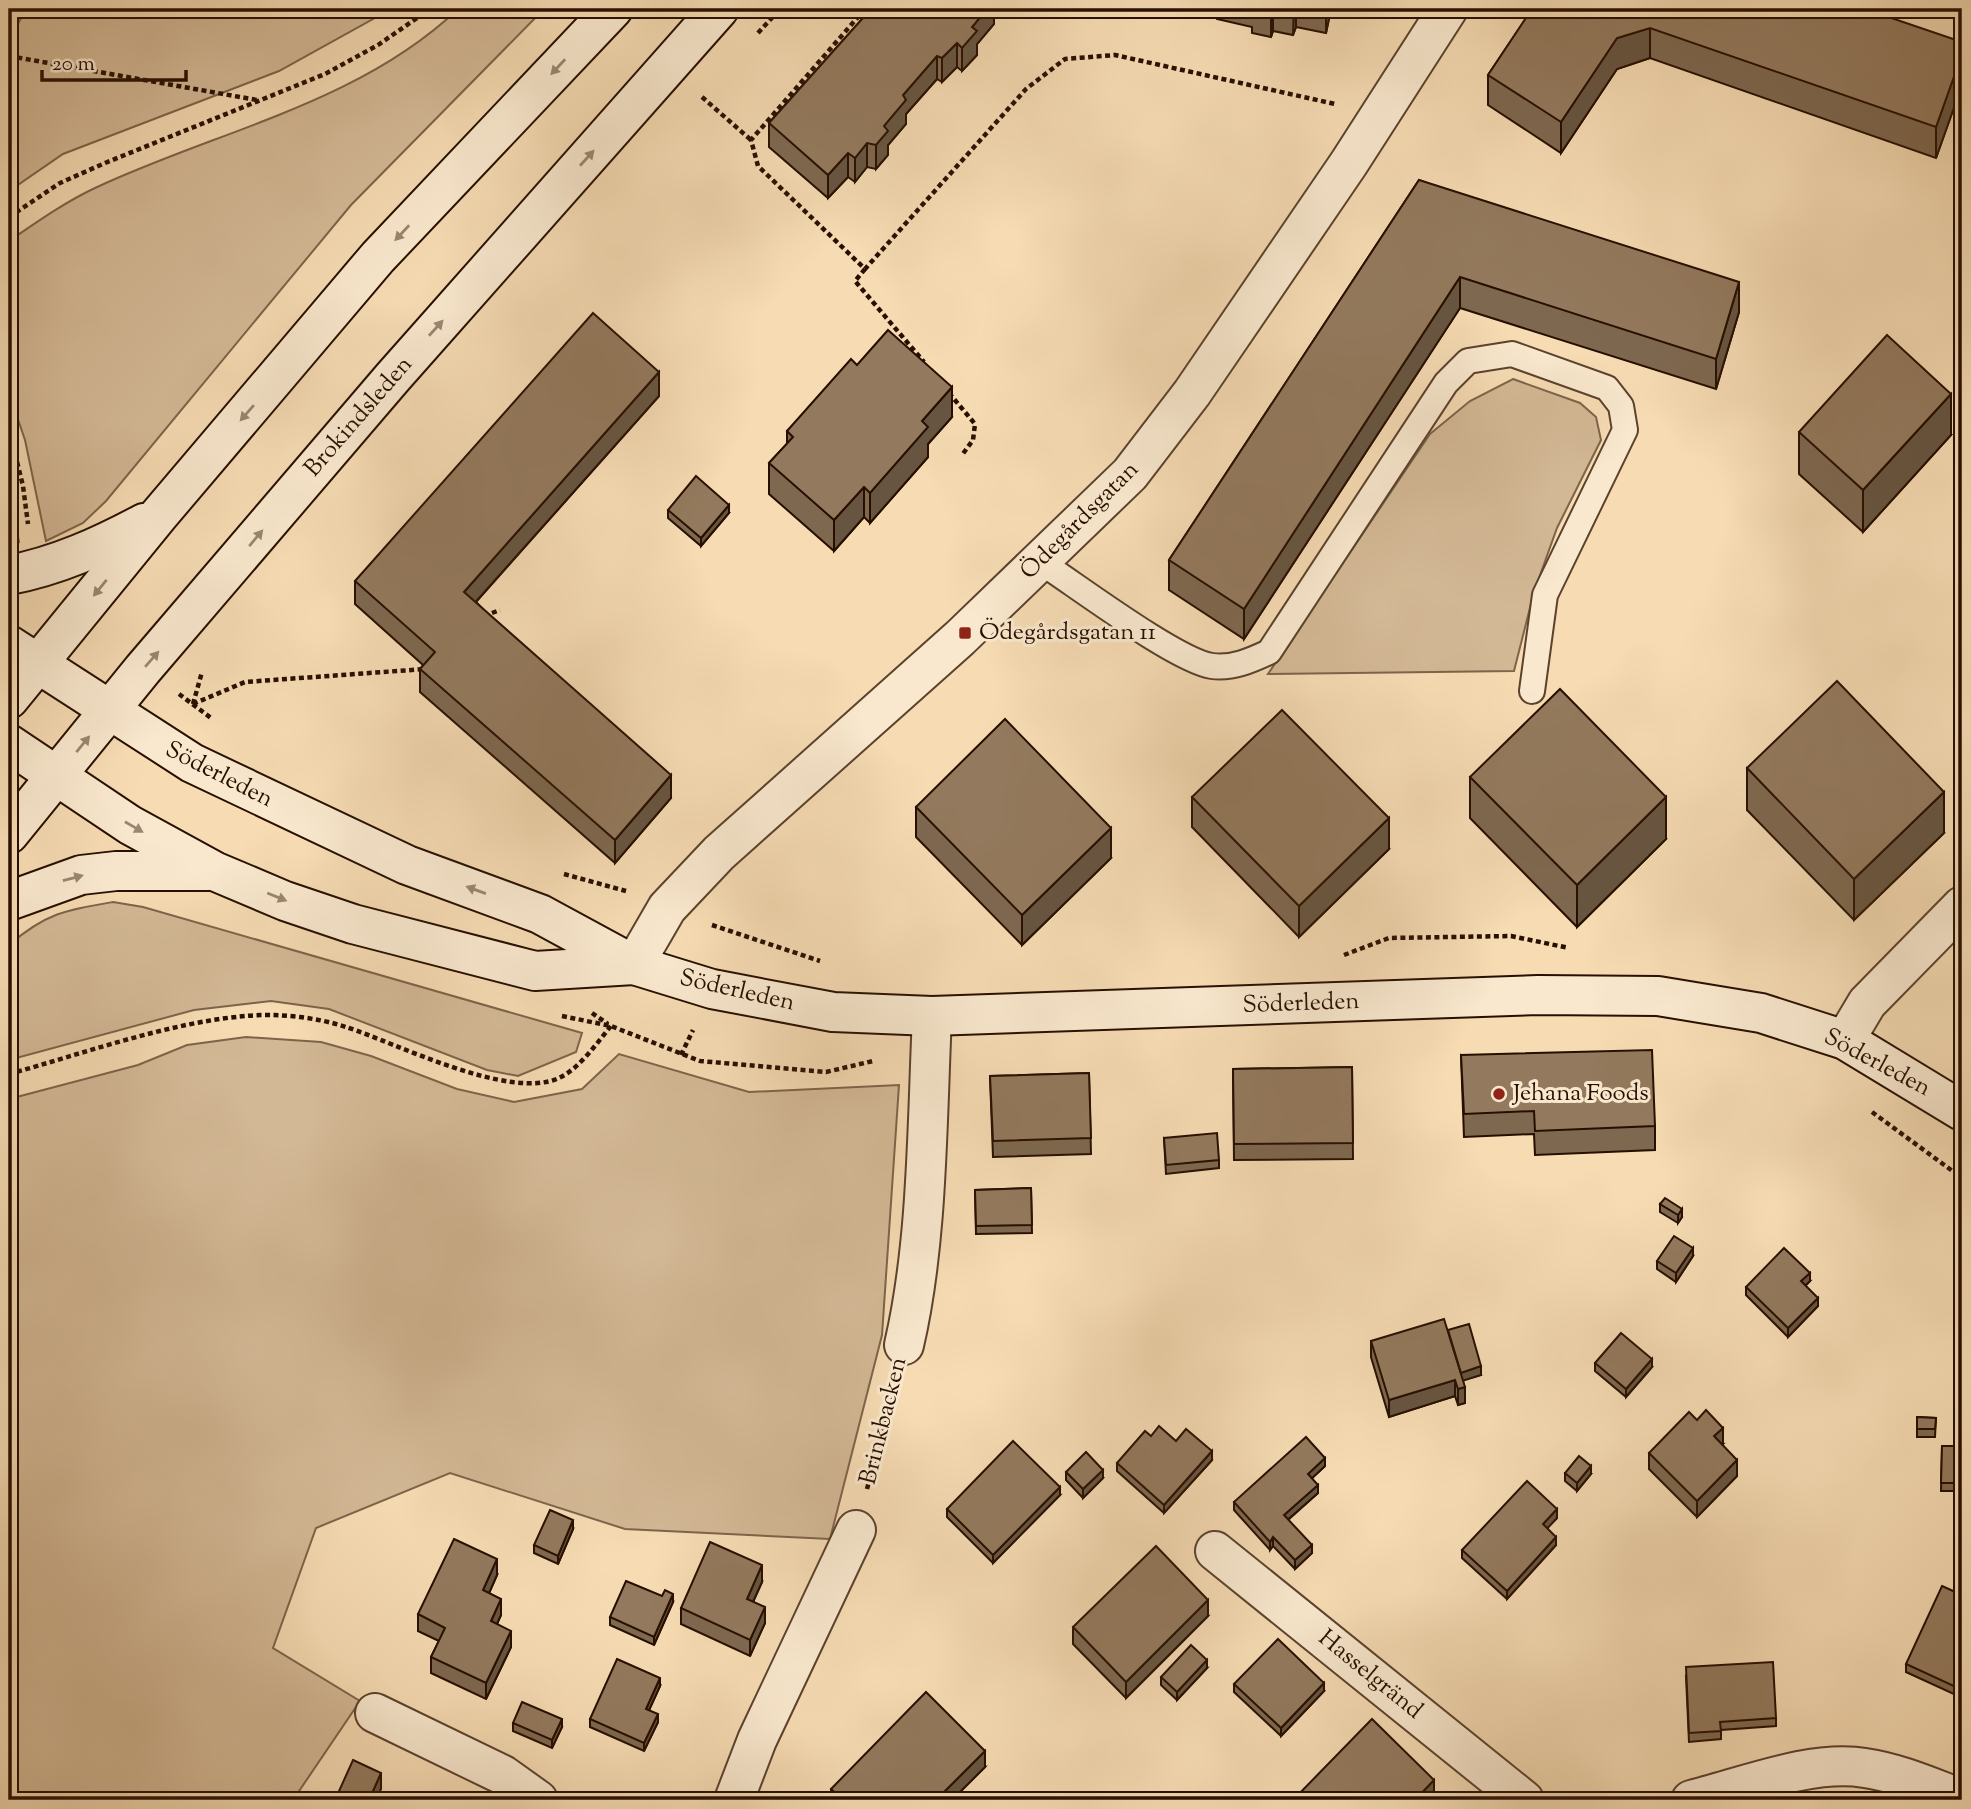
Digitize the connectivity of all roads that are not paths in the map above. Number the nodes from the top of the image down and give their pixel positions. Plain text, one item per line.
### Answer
1 (613, 9) edge
2 (719, 9) edge
3 (1448, 9) edge
4 (159, 515) junction
5 (1042, 562) junction
6 (22, 573) edge
7 (23, 655) edge
8 (1532, 691) dead end
9 (9, 699) edge
10 (109, 712) junction
11 (9, 744) edge
12 (57, 777) junction
13 (9, 834) edge
14 (214, 871) junction
15 (9, 901) edge
16 (1962, 906) edge
17 (634, 965) junction
18 (932, 1016) junction
19 (1845, 1041) junction
20 (1959, 1111) edge
21 (904, 1345) road end
22 (856, 1530) road end
23 (1215, 1551) dead end
24 (375, 1713) dead end
25 (1962, 1799) edge
26 (538, 1800) edge
27 (734, 1800) edge
28 (1524, 1800) edge
29 (1691, 1800) edge

1 -> 4 main road
10 -> 2 main road, Brokindsleden
3 - 5 main road, Ödegårdsgatan
4 - 6 main road
4 -> 7 main road
5 - 8 lane
5 - 17 main road, Ödegårdsgatan
7 - 9 main road
7 - 10 main road, Söderleden
12 -> 10 main road, Brokindsleden
17 -> 10 main road, Söderleden
11 - 12 main road, Söderleden
12 - 13 main road, Brokindsleden
12 -> 14 main road, Söderleden
15 -> 14 main road
14 -> 17 main road, Söderleden
16 - 19 main road
17 - 18 main road, Söderleden
18 - 19 main road, Söderleden
18 - 21 main road, Brinkbacken
19 - 20 main road, Söderleden
22 - 27 main road
23 - 28 main road, Hasselgränd
24 - 26 main road
25 - 29 main road

